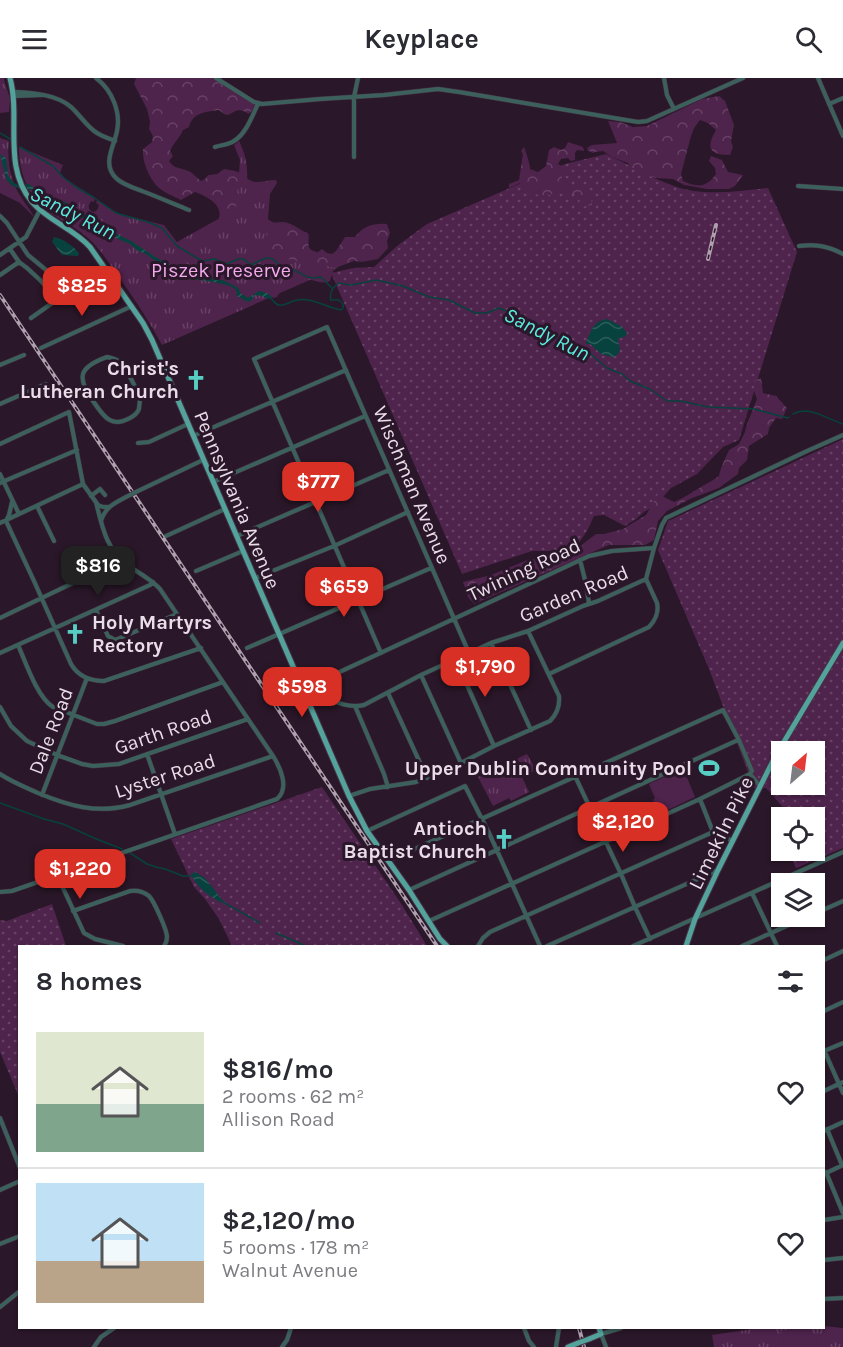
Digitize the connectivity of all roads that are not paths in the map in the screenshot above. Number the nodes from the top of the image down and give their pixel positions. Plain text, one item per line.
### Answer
1 (10, 78) edge
2 (96, 78) edge
3 (216, 78) edge
4 (358, 78) edge
5 (664, 78) edge
6 (743, 78) edge
7 (818, 78) edge
8 (14, 94) junction
9 (354, 97) junction
10 (843, 98) edge
11 (258, 104) junction
12 (830, 104) junction
13 (674, 109) junction
14 (843, 136) edge
15 (115, 141) junction
16 (215, 147) dead end
17 (354, 157) dead end
18 (798, 186) dead end
19 (843, 189) edge
20 (40, 210) junction
21 (189, 210) dead end
22 (0, 216) edge
23 (48, 216) junction
24 (35, 221) junction
25 (20, 242) junction
26 (799, 246) dead end
27 (10, 249) junction
28 (843, 254) edge
29 (0, 255) edge
30 (19, 262) junction
31 (0, 275) edge
32 (70, 285) dead end
33 (132, 306) junction
34 (31, 318) dead end
35 (42, 348) dead end
36 (24, 355) dead end
37 (0, 365) edge
38 (346, 370) junction
39 (46, 384) dead end
40 (172, 386) junction
41 (140, 399) junction
42 (273, 402) junction
43 (0, 404) edge
44 (365, 416) junction
45 (188, 424) junction
46 (843, 435) edge
47 (193, 436) junction
48 (138, 443) dead end
49 (0, 444) edge
50 (292, 447) junction
51 (77, 450) junction
52 (203, 459) junction
53 (389, 470) junction
54 (0, 474) edge
55 (2, 482) edge
56 (213, 482) junction
57 (83, 484) junction
58 (105, 495) dead end
59 (92, 496) junction
60 (12, 502) junction
61 (96, 502) junction
62 (316, 502) junction
63 (38, 506) junction
64 (109, 507) junction
65 (225, 509) junction
66 (408, 512) junction
67 (19, 514) junction
68 (6, 520) junction
69 (101, 521) junction
70 (0, 523) edge
71 (166, 536) dead end
72 (237, 536) junction
73 (54, 542) dead end
74 (334, 546) junction
75 (654, 549) junction
76 (243, 550) junction
77 (121, 560) junction
78 (579, 560) junction
79 (431, 568) junction
80 (196, 571) dead end
81 (254, 579) junction
82 (646, 579) junction
83 (153, 582) junction
84 (41, 598) junction
85 (358, 600) junction
86 (589, 603) junction
87 (96, 610) junction
88 (177, 614) junction
89 (0, 618) edge
90 (454, 619) junction
91 (55, 628) junction
92 (528, 632) junction
93 (279, 634) junction
94 (491, 643) junction
95 (843, 643) edge
96 (18, 645) junction
97 (201, 648) junction
98 (248, 648) dead end
99 (0, 653) edge
100 (381, 653) junction
101 (469, 653) junction
102 (456, 660) junction
103 (549, 674) junction
104 (421, 675) junction
105 (87, 678) junction
106 (223, 682) junction
107 (314, 684) junction
108 (303, 689) junction
109 (388, 693) junction
110 (316, 694) junction
111 (307, 701) junction
112 (355, 706) junction
113 (0, 707) edge
114 (73, 715) junction
115 (248, 719) junction
116 (531, 730) junction
117 (739, 740) junction
118 (494, 746) junction
119 (147, 754) junction
120 (57, 755) junction
121 (273, 756) junction
122 (461, 763) junction
123 (0, 774) edge
124 (750, 774) junction
125 (575, 776) junction
126 (427, 778) junction
127 (388, 787) junction
128 (760, 787) junction
129 (42, 795) junction
130 (161, 795) junction
131 (349, 796) junction
132 (700, 799) junction
133 (591, 808) junction
134 (482, 818) junction
135 (367, 831) junction
136 (713, 832) junction
137 (175, 834) junction
138 (733, 841) junction
139 (605, 842) junction
140 (496, 851) junction
141 (843, 852) edge
142 (388, 861) junction
143 (718, 870) junction
144 (621, 874) junction
145 (57, 875) junction
146 (511, 883) junction
147 (409, 890) junction
148 (0, 892) edge
149 (752, 892) junction
150 (843, 901) edge
151 (635, 908) junction
152 (825, 909) edge
153 (73, 911) junction
154 (526, 916) junction
155 (695, 919) junction
156 (429, 921) junction
157 (786, 927) edge
158 (771, 934) junction
159 (650, 939) junction
160 (119, 945) edge
161 (164, 945) edge
162 (446, 945) edge
163 (479, 945) edge
164 (540, 945) edge
165 (549, 945) edge
166 (635, 945) edge
167 (686, 945) edge
168 (744, 945) edge
169 (776, 945) edge
170 (843, 951) edge
171 (825, 960) edge
172 (843, 1002) edge
173 (825, 1011) edge
174 (843, 1043) edge
175 (825, 1051) edge
176 (825, 1053) edge
177 (841, 1083) edge
178 (825, 1091) edge
179 (843, 1093) edge
180 (0, 1118) edge
181 (843, 1122) edge
182 (825, 1130) edge
183 (18, 1163) edge
184 (843, 1165) edge
185 (825, 1173) edge
186 (18, 1182) edge
187 (0, 1190) edge
188 (843, 1215) edge
189 (825, 1220) edge
190 (18, 1237) edge
191 (0, 1244) edge
192 (843, 1257) edge
193 (825, 1260) edge
194 (18, 1293) edge
195 (843, 1298) edge
196 (825, 1299) edge
197 (0, 1307) edge
198 (113, 1329) edge
199 (291, 1329) edge
200 (524, 1329) edge
201 (559, 1329) edge
202 (597, 1329) edge
203 (598, 1329) edge
204 (618, 1329) edge
205 (601, 1334) junction
206 (590, 1338) junction
207 (94, 1347) edge
208 (282, 1347) edge
209 (534, 1347) edge
210 (556, 1347) edge
211 (568, 1347) edge
212 (606, 1347) edge

1 - 8 main road, Pennsylvania Avenue
2 - 15 street
3 - 11 street
4 - 9 street
5 - 13 street
6 - 13 street
7 - 12 street
8 - 15 street
8 - 20 main road, Pennsylvania Avenue
9 - 11 street
9 - 13 street
9 - 17 street
10 - 12 street
11 - 16 street
12 - 14 street
15 - 21 street
18 - 19 street
20 - 23 main road, Pennsylvania Avenue
20 - 24 street
22 - 25 street
23 - 24 street
23 - 33 main road, Pennsylvania Avenue
24 - 25 street
25 - 27 street
25 - 32 street
26 - 28 street
27 - 29 street
27 - 30 street
30 - 31 street
30 - 34 street
33 - 35 street
33 - 40 main road, Pennsylvania Avenue
36 - 37 street
38 - 42 street
38 - 42 street, Wischman Avenue
38 - 44 street, Wischman Avenue
39 - 43 street
40 - 41 street
40 - 45 main road, Pennsylvania Avenue
41 - 41 street
42 - 47 street
42 - 50 street
44 - 50 street
44 - 53 street, Wischman Avenue
45 - 47 main road, Pennsylvania Avenue
45 - 48 street
46 - 75 street
47 - 52 main road, Pennsylvania Avenue
49 - 51 street
50 - 56 street
50 - 62 street
51 - 55 street
51 - 57 street
52 - 56 main road, Pennsylvania Avenue
52 - 64 street, bridge
53 - 62 street
53 - 66 street, Wischman Avenue
54 - 55 street
55 - 60 street
56 - 65 main road, Pennsylvania Avenue
57 - 59 street
57 - 63 street
58 - 59 street
59 - 61 street
60 - 67 street
60 - 68 street
61 - 64 street
61 - 69 street
62 - 72 street
62 - 74 street
63 - 67 street
63 - 73 street
64 - 69 street
65 - 71 street
65 - 72 main road, Pennsylvania Avenue
66 - 74 street
66 - 79 street, Wischman Avenue
67 - 68 street
68 - 70 street
68 - 84 street
69 - 77 street
72 - 76 main road, Pennsylvania Avenue
74 - 81 street
74 - 85 street
75 - 78 street, Twining Road
75 - 82 street
76 - 80 street
76 - 81 main road, Pennsylvania Avenue
77 - 83 street
77 - 84 street
78 - 86 street
78 - 90 street, Twining Road
79 - 85 street
79 - 90 street, Wischman Avenue
81 - 93 main road, Pennsylvania Avenue
82 - 86 street, Garden Road
82 - 103 street
83 - 87 street
83 - 88 street
84 - 89 street
84 - 91 street
85 - 93 street
85 - 100 street
86 - 92 street, Garden Road
87 - 88 street
87 - 91 street
88 - 97 street
90 - 100 street, Twining Road
90 - 101 street, Wischman Avenue
91 - 96 street
91 - 105 street
92 - 94 street, Garden Road
92 - 103 street
93 - 98 street
93 - 108 main road, Pennsylvania Avenue
94 - 101 street, Garden Road
94 - 116 street
95 - 128 main road, Limekiln Pike
96 - 99 street
96 - 114 street
97 - 105 street
97 - 106 street
100 - 107 street, Twining Road
101 - 102 street, Garden Road
102 - 104 street, Garden Road
102 - 118 street
103 - 116 street
104 - 109 street, Garden Road
104 - 122 street
105 - 114 street, Dale Road
106 - 114 street
106 - 115 street
107 - 108 street, Twining Road
107 - 110 street
108 - 111 main road, Pennsylvania Avenue
109 - 112 street, Garden Road
109 - 126 street
110 - 111 street
110 - 112 street
111 - 131 main road, Pennsylvania Avenue
112 - 127 street
113 - 120 street, Garth Road
114 - 120 street, Dale Road
115 - 119 street, Garth Road
115 - 121 street
116 - 118 street
117 - 124 street
117 - 125 street
117 - 133 street
118 - 122 street
119 - 120 street, Garth Road
119 - 130 street
120 - 129 street, Dale Road
121 - 130 street, Lyster Road
121 - 137 street
122 - 126 street
123 - 129 street, Lyster Road
124 - 128 street
124 - 132 street
125 - 133 street
125 - 134 street
126 - 127 street
127 - 131 street
128 - 138 main road, Limekiln Pike
129 - 130 street, Lyster Road
130 - 137 street
131 - 135 main road, Pennsylvania Avenue
132 - 136 street
132 - 139 street
133 - 139 street
133 - 140 street
134 - 135 street
134 - 140 street
134 - 142 street
135 - 142 main road, Pennsylvania Avenue
136 - 138 street
136 - 144 street
137 - 145 street
138 - 143 main road, Limekiln Pike
139 - 144 street
139 - 146 street
140 - 146 street
140 - 147 street
141 - 149 street
142 - 147 main road, Pennsylvania Avenue
143 - 151 street
143 - 155 main road, Limekiln Pike
144 - 151 street
144 - 154 street
145 - 148 street
145 - 153 street
146 - 154 street
146 - 156 street
147 - 156 main road, Pennsylvania Avenue
149 - 155 street
149 - 158 street
150 - 152 street
151 - 159 street
151 - 165 street
153 - 160 street
153 - 161 street
154 - 163 street
154 - 164 street
155 - 159 street
155 - 167 main road, Limekiln Pike
156 - 162 main road, Pennsylvania Avenue
157 - 158 street
158 - 168 street
158 - 169 street
159 - 166 street
170 - 171 street
172 - 173 street
174 - 175 street
176 - 177 street
177 - 178 street
177 - 179 street
180 - 183 street
181 - 182 street
182 - 184 street
184 - 185 street
185 - 188 street
186 - 187 street
188 - 189 street
190 - 191 street
192 - 193 street
194 - 197 street
195 - 196 street
198 - 207 street
199 - 208 street
200 - 209 street
201 - 210 street
202 - 206 main road
203 - 205 main road
204 - 205 street
205 - 206 main road
205 - 212 street
206 - 211 main road, bridge

